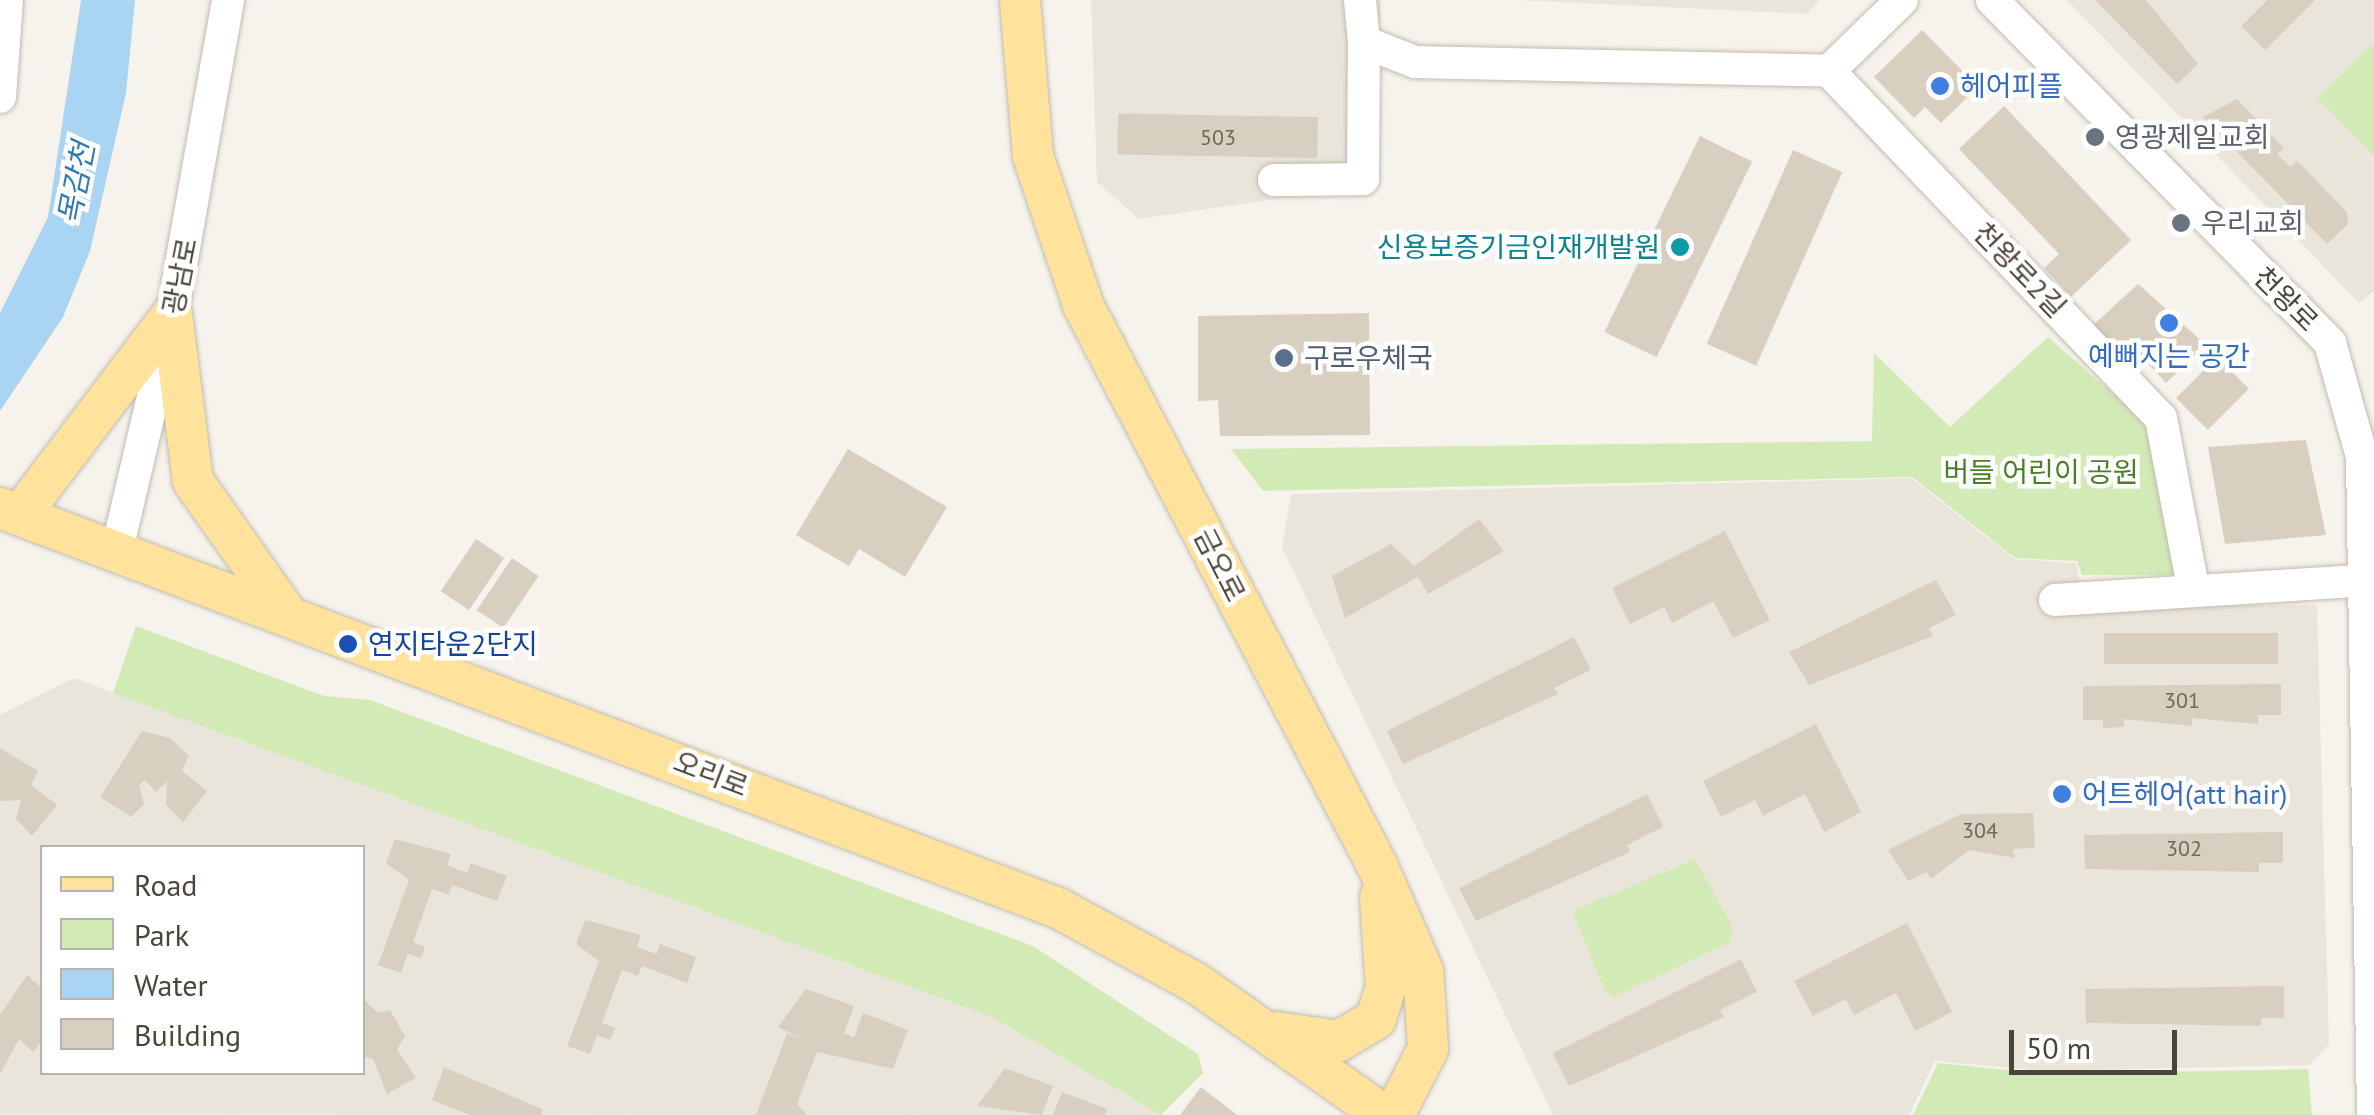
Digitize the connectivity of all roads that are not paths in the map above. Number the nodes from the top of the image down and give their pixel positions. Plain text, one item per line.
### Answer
1 (8, 0) edge
2 (228, 0) edge
3 (1020, 0) edge
4 (1360, 0) edge
5 (1902, 0) edge
6 (1992, 0) edge
7 (1364, 42) junction
8 (1829, 71) junction
9 (0, 97) edge
10 (1274, 180) dead end
11 (172, 315) junction
12 (7, 519) edge
13 (118, 550) junction
14 (2371, 580) edge
15 (2194, 587) junction
16 (2054, 600) dead end
17 (284, 610) junction
18 (1377, 865) junction
19 (1258, 1026) junction
20 (1384, 1115) edge
21 (1394, 1115) edge
22 (2373, 1115) edge

1 - 9 street
2 - 11 street, 광남로
3 - 18 main road, 금오로
4 - 7 street
5 - 8 street
6 - 14 street, 천왕로
7 - 8 street
7 - 10 street
8 - 15 street, 천왕로2길
11 - 12 main road
11 - 13 street, 광남로
11 - 17 main road
12 - 13 main road, 오리로
13 - 17 main road, 오리로
14 - 15 street
14 - 22 street, 천왕로
15 - 16 street
17 - 19 main road, 오리로
18 - 19 main road
18 - 21 main road, 금오로
19 - 20 main road, 오리로

